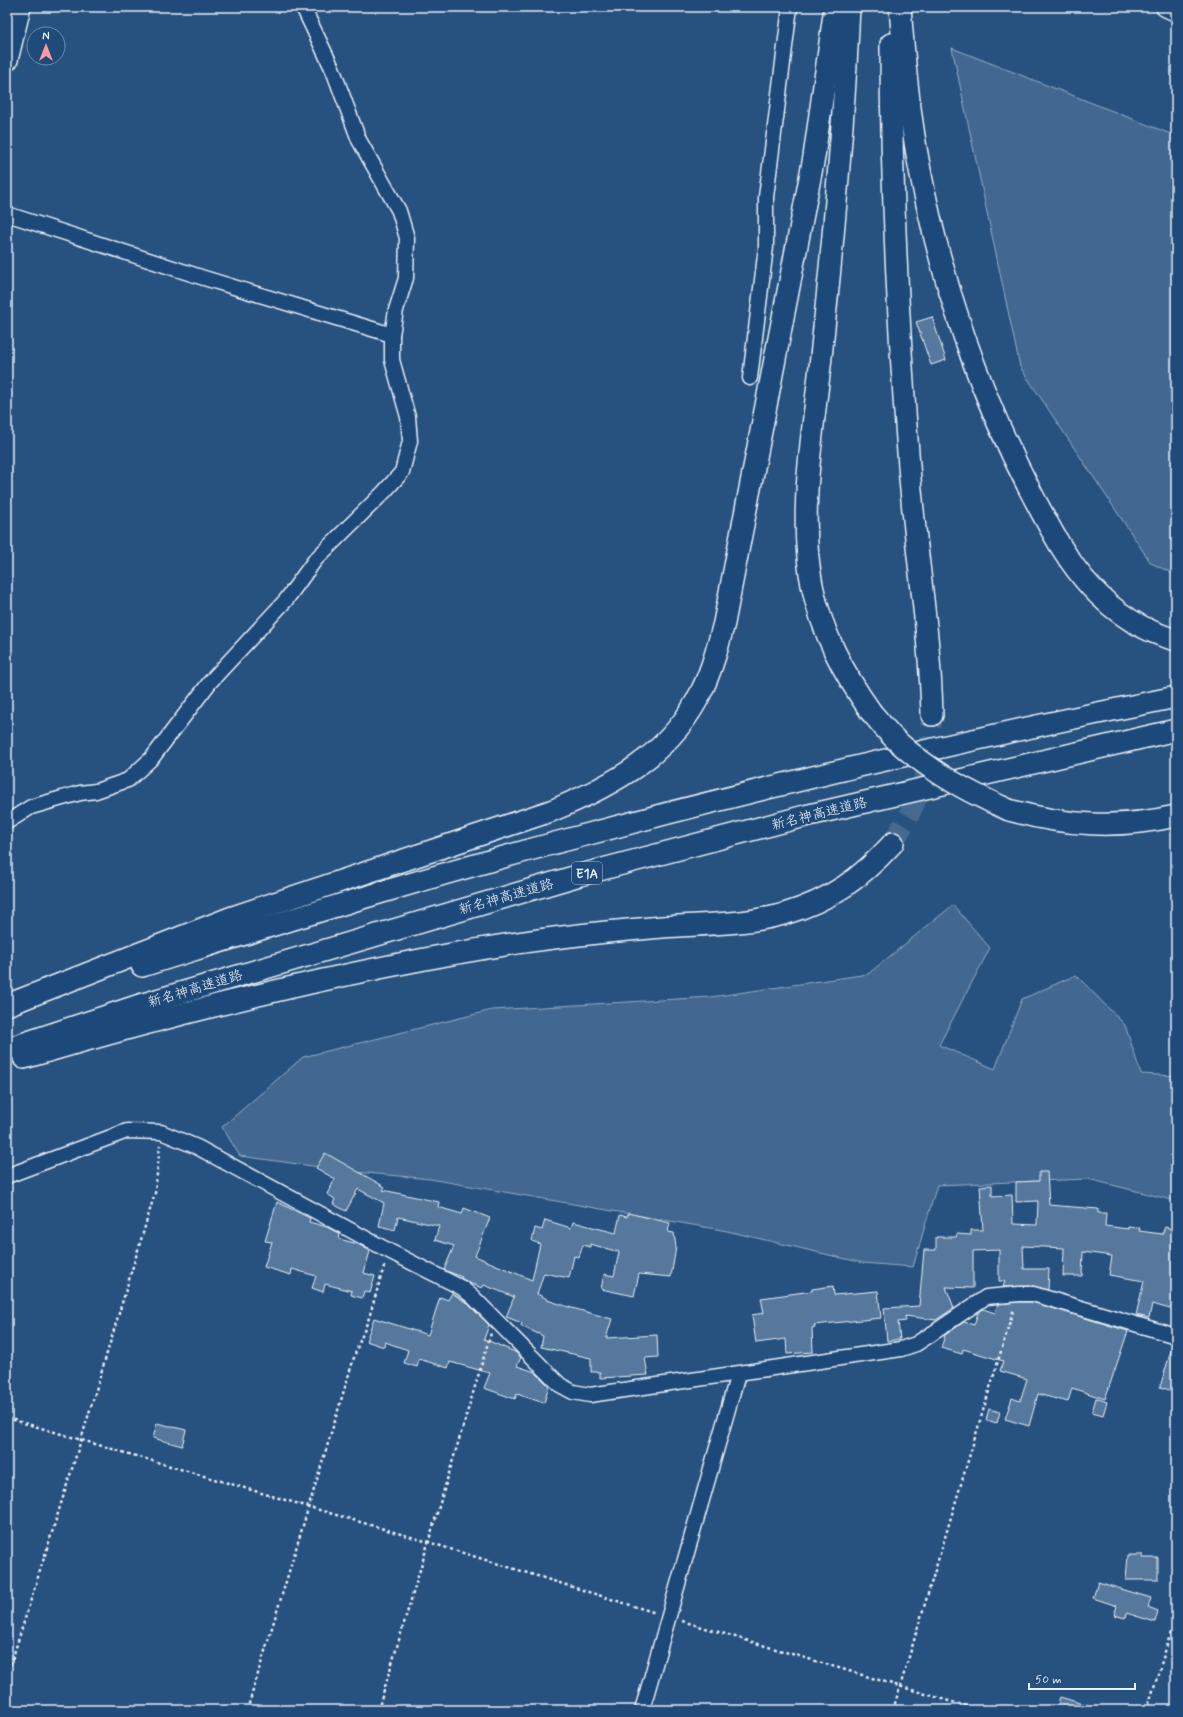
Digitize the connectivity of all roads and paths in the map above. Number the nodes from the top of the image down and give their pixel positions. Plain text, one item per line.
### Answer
1 (20, 7) edge
2 (303, 7) edge
3 (790, 7) edge
4 (834, 7) edge
5 (849, 7) edge
6 (890, 7) edge
7 (900, 7) edge
8 (1165, 7) edge
9 (1176, 12) edge
10 (7, 60) edge
11 (7, 214) edge
12 (392, 335) junction
13 (750, 378) dead end
14 (1176, 640) edge
15 (1176, 697) edge
16 (932, 715) tunnel mouth
17 (1176, 730) edge
18 (1176, 816) edge
19 (7, 822) edge
20 (893, 843) tunnel mouth
21 (7, 1005) edge
22 (7, 1011) edge
23 (7, 1049) edge
24 (7, 1063) edge
25 (161, 1132) junction
26 (7, 1176) edge
27 (389, 1251) junction
28 (1019, 1294) junction
29 (495, 1321) junction
30 (1176, 1336) edge
31 (738, 1374) junction
32 (7, 1418) edge
33 (81, 1440) junction
34 (308, 1506) junction
35 (428, 1542) junction
36 (1176, 1616) edge
37 (669, 1617) junction
38 (7, 1676) edge
39 (900, 1686) junction
40 (247, 1710) edge
41 (378, 1710) edge
42 (642, 1710) edge
43 (893, 1710) edge
44 (979, 1710) edge
45 (1147, 1710) edge

1 - 10 highway
2 - 12 street
3 - 13 street
4 - 21 highway
5 - 18 highway, bridge
6 - 16 highway
7 - 14 highway
8 - 9 main road
11 - 12 street
12 - 19 street
15 - 22 highway
17 - 23 highway, 新名神高速道路 / E1A
20 - 24 highway
25 - 26 street
25 - 27 street
25 - 33 path
27 - 29 street
27 - 34 path
28 - 30 street
28 - 31 street
28 - 39 path
29 - 31 street
29 - 35 path
31 - 37 street
32 - 33 path
33 - 34 path
33 - 38 path
34 - 35 path
34 - 40 path
35 - 37 path
35 - 41 path
36 - 45 path
37 - 39 path
37 - 42 street
39 - 43 path
39 - 44 path

